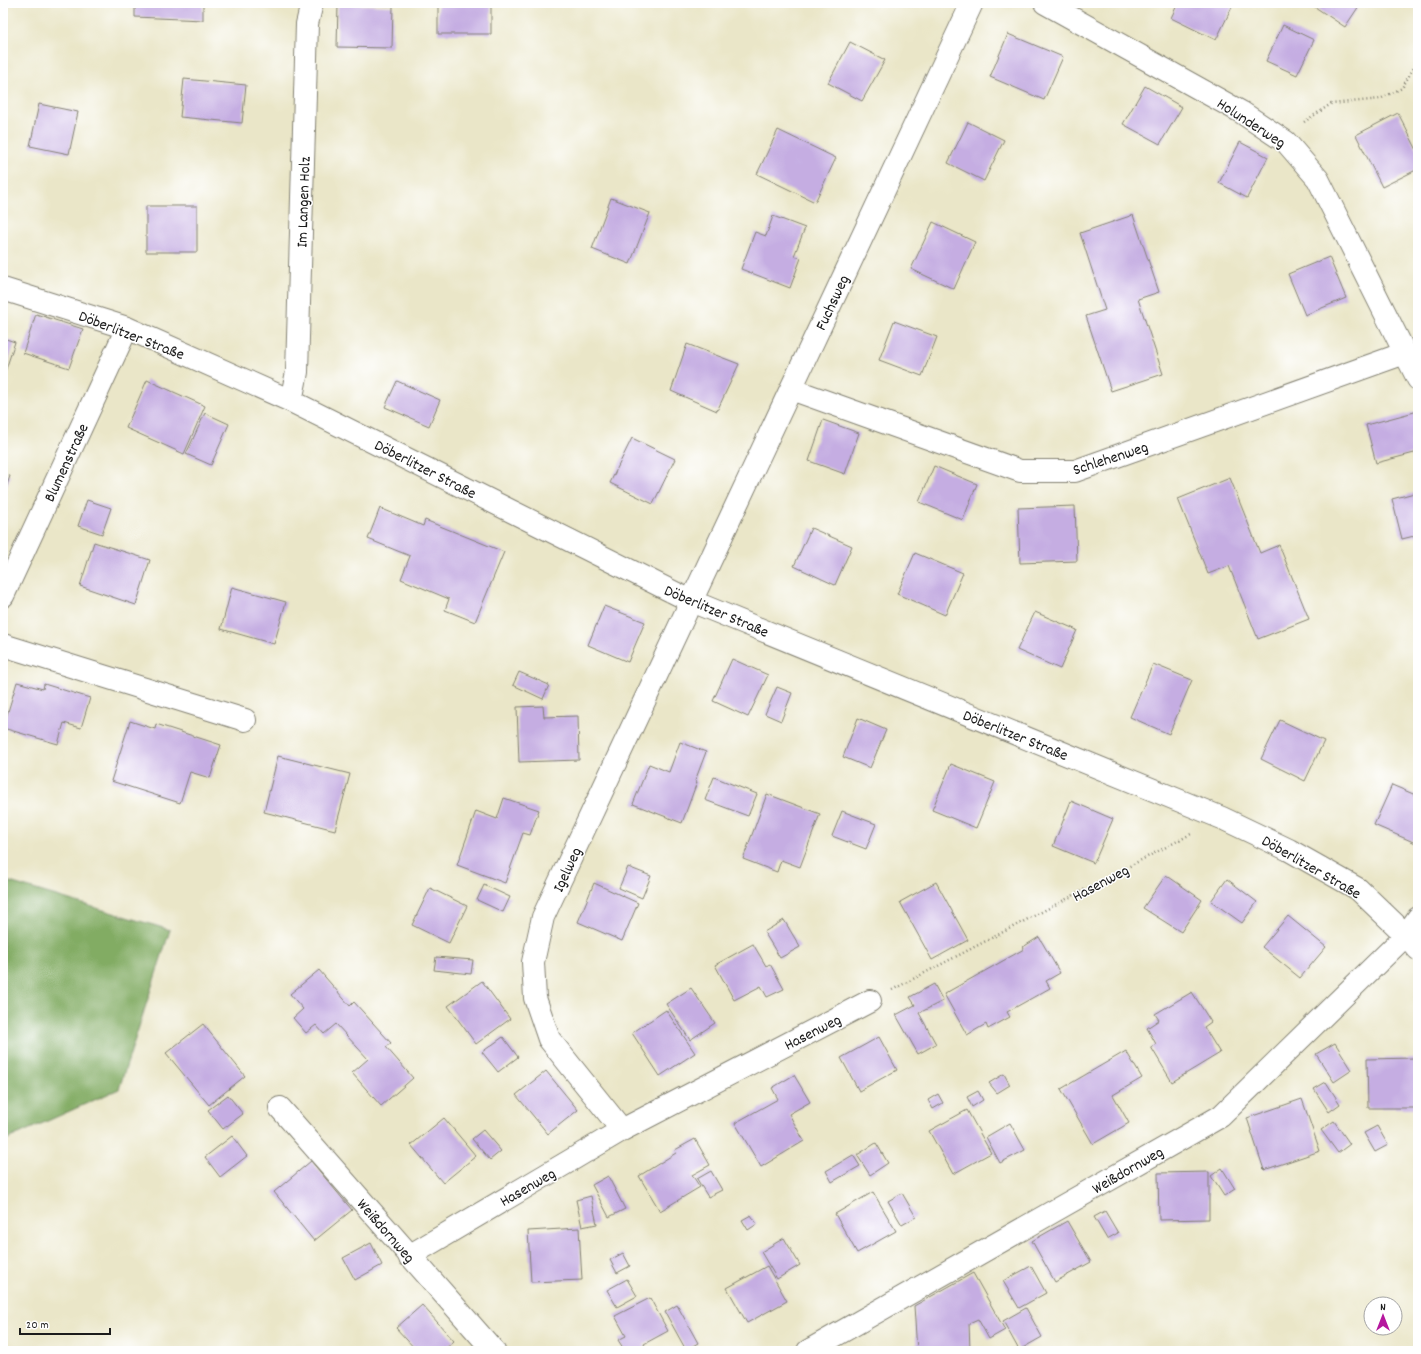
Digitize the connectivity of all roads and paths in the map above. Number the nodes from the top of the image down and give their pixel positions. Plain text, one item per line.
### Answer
1 (312, 3) edge
2 (972, 3) edge
3 (1045, 3) edge
4 (1418, 60) edge
5 (1286, 142) junction
6 (3, 289) edge
7 (126, 328) junction
8 (1405, 353) junction
9 (1418, 378) edge
10 (791, 389) junction
11 (291, 401) junction
12 (3, 596) edge
13 (691, 601) junction
14 (3, 645) edge
15 (245, 720) dead end
16 (1222, 818) junction
17 (1414, 934) edge
18 (870, 1001) joint
19 (280, 1108) dead end
20 (622, 1130) junction
21 (409, 1256) junction
22 (494, 1351) edge
23 (808, 1351) edge

1 - 11 street, Im Langen Holz
2 - 10 street, Fuchsweg
3 - 5 street, Holunderweg
4 - 5 path
5 - 8 street, Holunderweg
6 - 7 street, Döberlitzer Straße
7 - 11 street, Döberlitzer Straße
7 - 12 street, Blumenstraße
8 - 9 street, Holunderweg
8 - 10 street, Schlehenweg
10 - 13 street, Fuchsweg
11 - 13 street, Döberlitzer Straße
13 - 16 street, Döberlitzer Straße
13 - 20 street, Igelweg
14 - 15 street
16 - 17 street, Döberlitzer Straße
16 - 18 path, Hasenweg
17 - 23 street, Weißdornweg
18 - 20 street, Hasenweg
19 - 21 street, Weißdornweg
20 - 21 street, Hasenweg
21 - 22 street, Weißdornweg

